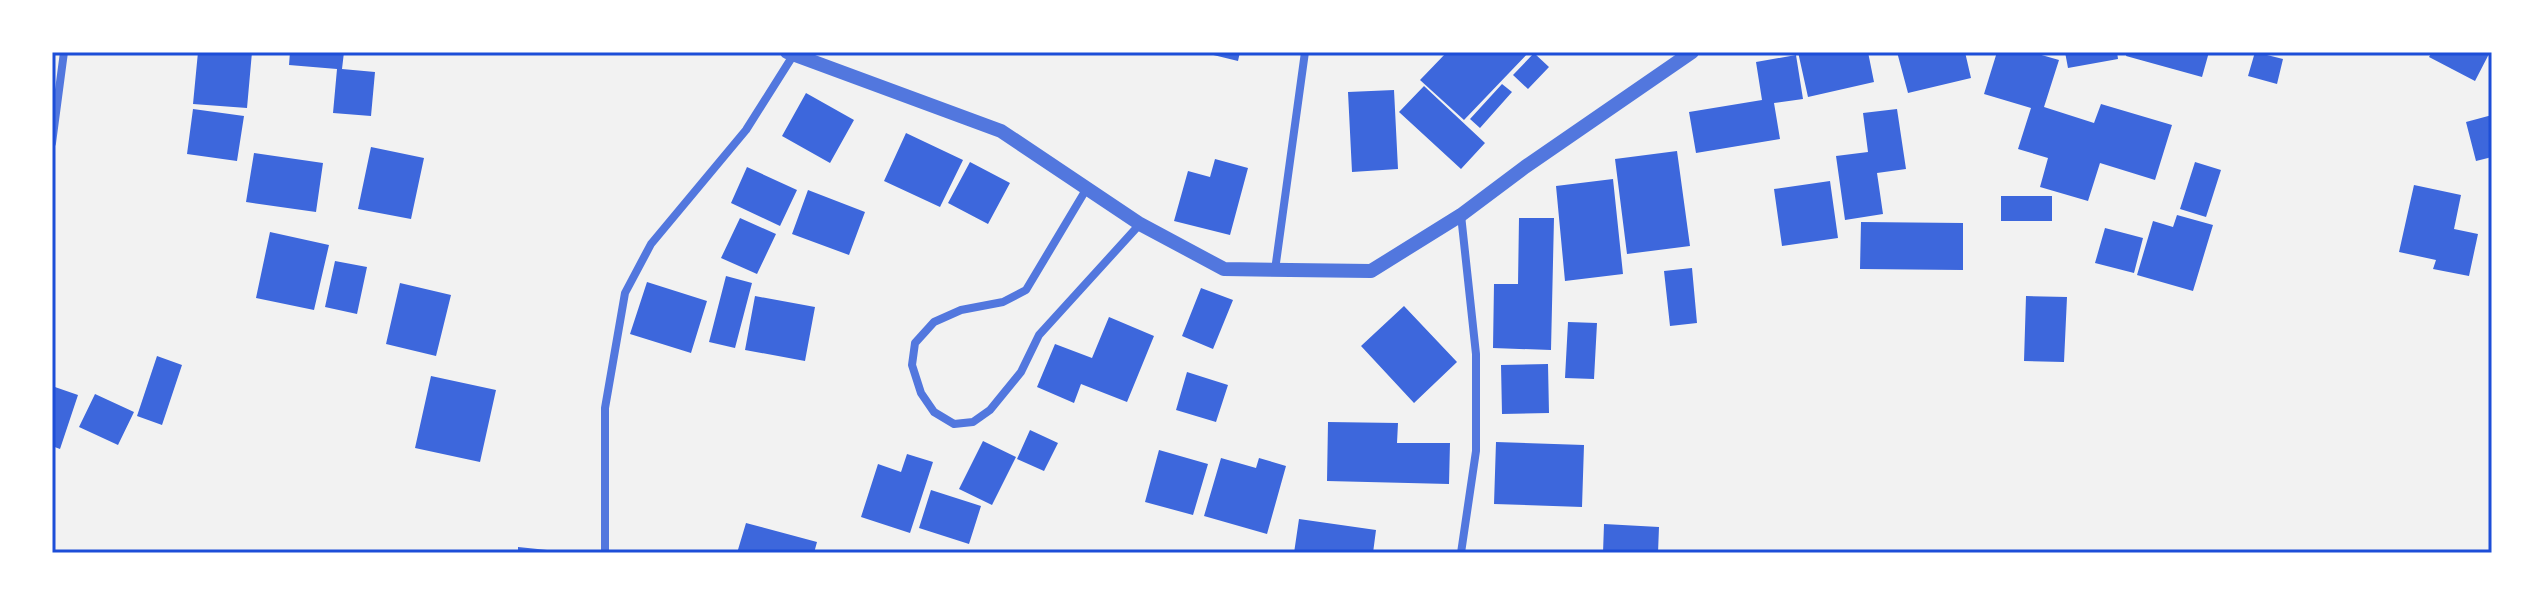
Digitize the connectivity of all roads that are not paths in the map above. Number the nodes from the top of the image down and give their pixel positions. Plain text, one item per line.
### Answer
1 (64, 52) edge
2 (1305, 52) edge
3 (1692, 52) edge
4 (790, 53) edge
5 (52, 143) edge
6 (1087, 188) junction
7 (1461, 215) junction
8 (1140, 224) junction
9 (1275, 270) junction
10 (605, 553) edge
11 (1461, 553) edge

1 - 5 street
2 - 9 street
3 - 7 street
4 - 6 street
4 - 10 street
6 - 8 street
6 - 8 street
7 - 9 street
7 - 11 street
8 - 9 street

